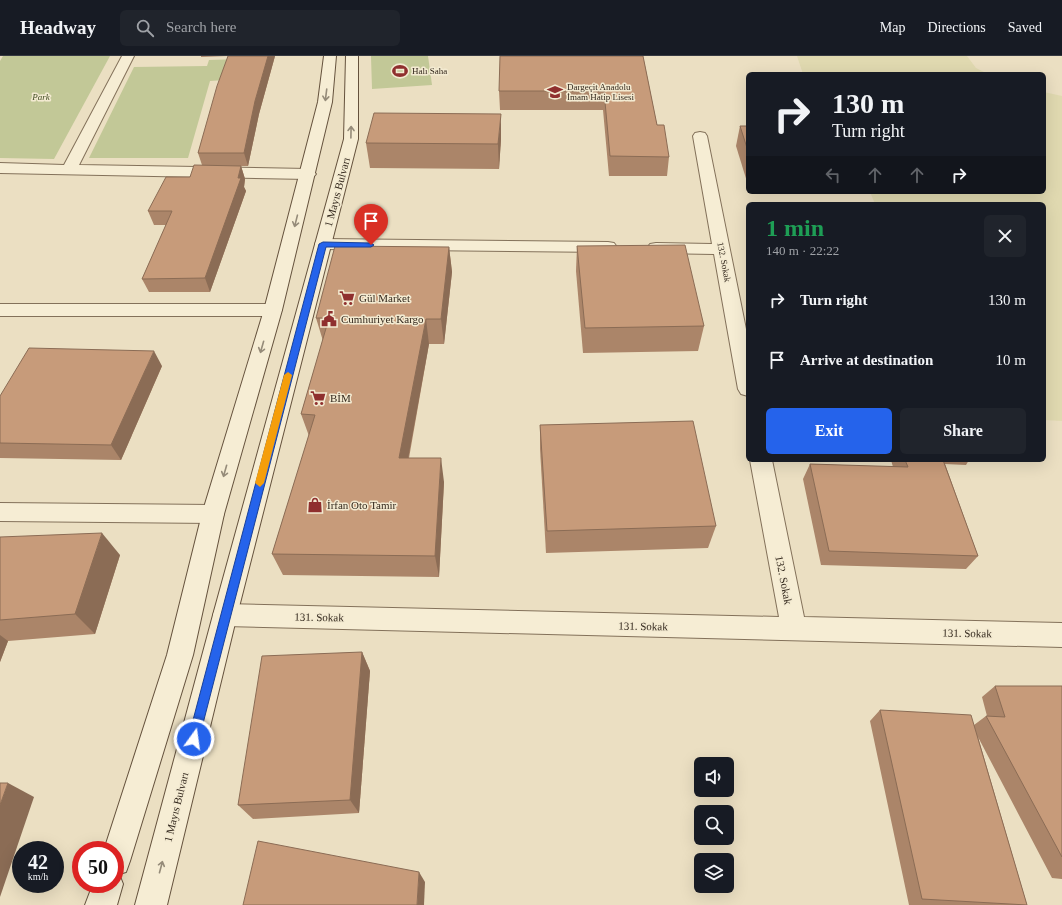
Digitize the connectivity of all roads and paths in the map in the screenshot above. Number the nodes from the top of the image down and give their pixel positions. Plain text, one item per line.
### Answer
1 (128, 56) edge
2 (330, 56) edge
3 (352, 56) edge
4 (700, 136) dead end
5 (0, 168) edge
6 (69, 169) junction
7 (308, 174) junction
8 (323, 244) junction
9 (721, 249) junction
10 (0, 310) edge
11 (273, 310) junction
12 (746, 379) edge
13 (762, 462) edge
14 (0, 512) edge
15 (213, 514) junction
16 (225, 615) junction
17 (794, 629) junction
18 (1062, 635) edge
19 (121, 841) edge
20 (105, 893) edge
21 (101, 905) edge
22 (151, 905) edge

1 - 6 street
2 -> 7 street
8 -> 3 street, 1 Mayıs Bulvarı
4 - 9 street, 132. Sokak
5 - 6 street
6 - 7 street
7 -> 11 street
8 - 9 street
8 - 16 street, 1 Mayıs Bulvarı
9 - 12 street, 132. Sokak
10 - 11 street
11 -> 15 street
13 - 17 street, 132. Sokak
14 - 15 street
15 - 19 street
16 - 17 street, 131. Sokak
22 -> 16 street, 1 Mayıs Bulvarı
17 - 18 street, 131. Sokak
20 - 21 street

